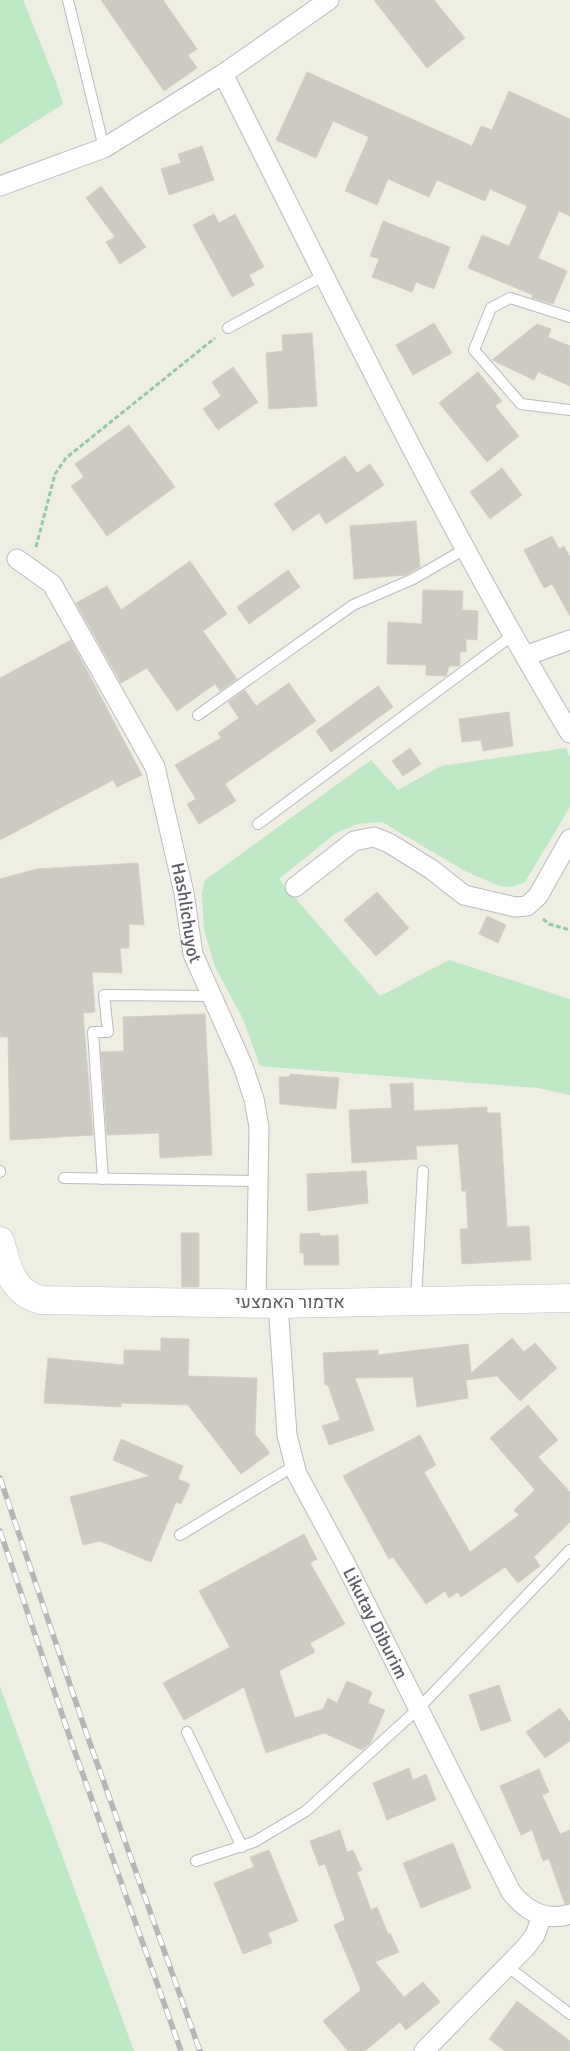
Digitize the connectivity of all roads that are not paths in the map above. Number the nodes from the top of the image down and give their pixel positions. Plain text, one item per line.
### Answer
1 (68, 0) edge
2 (329, 0) edge
3 (223, 74) junction
4 (104, 148) junction
5 (0, 186) edge
6 (325, 275) junction
7 (570, 317) edge
8 (228, 328) road end
9 (570, 410) edge
10 (465, 549) junction
11 (17, 559) road end
12 (513, 635) junction
13 (570, 640) edge
14 (525, 656) junction
15 (198, 715) dead end
16 (570, 733) edge
17 (258, 824) dead end
18 (570, 840) edge
19 (295, 887) dead end
20 (211, 996) junction
21 (423, 1171) dead end
22 (64, 1178) dead end
23 (103, 1179) junction
24 (257, 1181) junction
25 (0, 1241) edge
26 (570, 1298) edge
27 (416, 1302) junction
28 (267, 1303) junction
29 (294, 1466) junction
30 (180, 1535) dead end
31 (570, 1550) edge
32 (419, 1708) junction
33 (187, 1732) dead end
34 (242, 1847) junction
35 (196, 1861) dead end
36 (570, 1914) edge
37 (542, 1916) junction
38 (508, 1967) junction
39 (570, 2014) edge
40 (424, 2051) edge

1 - 4 lane
2 - 3 street
3 - 4 street
3 - 6 street
4 - 5 street
6 - 8 lane
6 - 10 street
7 - 9 lane
10 - 12 street
10 - 15 lane
11 - 20 street, Hashlichuyot
12 - 14 street
12 - 17 lane
13 - 14 street
14 - 16 street
18 - 19 street
20 - 23 lane
20 - 24 street, Hashlichuyot
21 - 27 lane
22 - 23 lane
23 - 24 lane
24 - 28 street, Hashlichuyot
25 - 28 main road, אדמור האמצעי
26 - 27 main road, אדמור האמצעי
27 - 28 main road, אדמור האמצעי
28 - 29 street, Likutay Diburim
29 - 30 lane
29 - 32 street, Likutay Diburim
31 - 32 lane
32 - 34 lane
32 - 37 street, Likutay Diburim
33 - 34 lane
34 - 35 lane
36 - 37 street
37 - 38 street
38 - 39 lane
38 - 40 street

